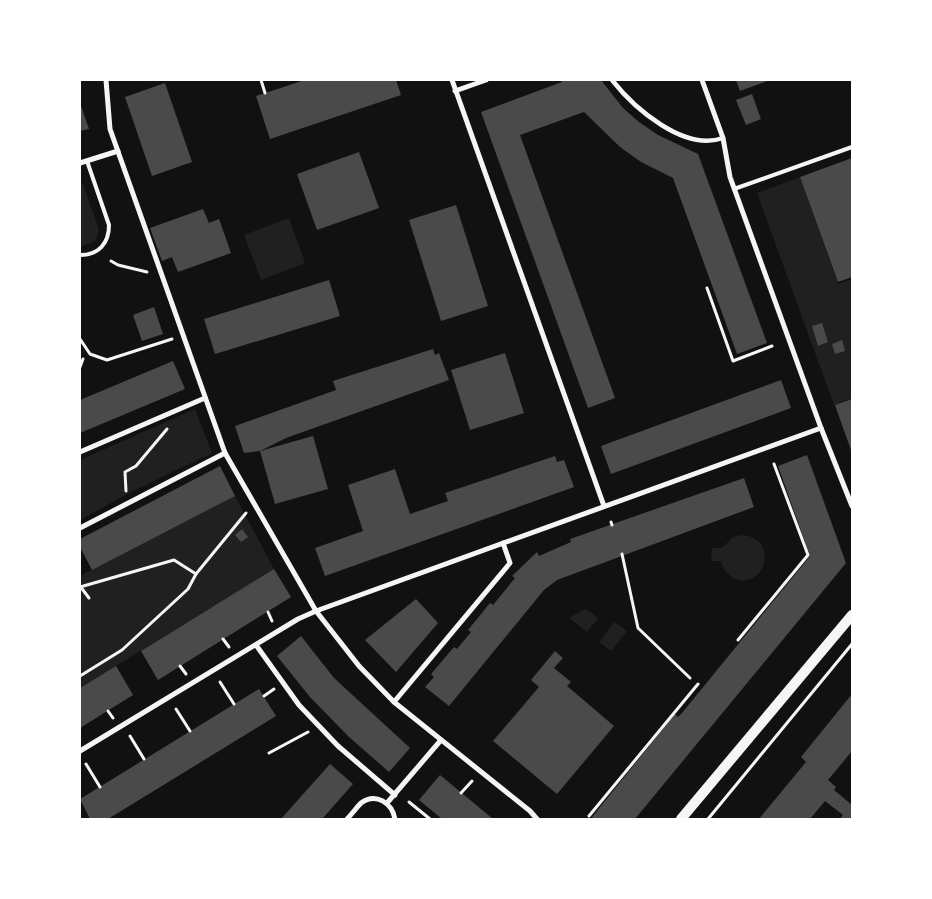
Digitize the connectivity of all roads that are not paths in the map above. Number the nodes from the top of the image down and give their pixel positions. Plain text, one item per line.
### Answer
1 (106, 80) edge
2 (452, 80) edge
3 (486, 80) edge
4 (612, 80) edge
5 (702, 80) edge
6 (456, 91) junction
7 (723, 138) junction
8 (852, 147) edge
9 (118, 151) junction
10 (87, 161) junction
11 (80, 163) edge
12 (734, 189) junction
13 (80, 255) edge
14 (205, 398) junction
15 (821, 428) junction
16 (80, 452) edge
17 (225, 453) junction
18 (604, 506) junction
19 (852, 506) edge
20 (80, 528) edge
21 (503, 543) junction
22 (316, 611) junction
23 (852, 615) edge
24 (256, 644) junction
25 (394, 702) junction
26 (441, 740) junction
27 (80, 751) edge
28 (394, 795) junction
29 (387, 803) junction
30 (347, 819) edge
31 (396, 819) edge
32 (537, 819) edge
33 (681, 819) edge

1 - 9 street
2 - 6 street
3 - 6 street
4 - 7 street
5 - 7 street
6 - 18 street
7 - 12 street
8 - 12 lane
9 - 10 street
9 - 14 street
10 - 11 street
10 - 13 lane
12 - 15 street
14 - 16 street
14 - 17 street
15 - 18 street
15 - 19 street
17 - 20 street
17 - 22 street
18 - 21 street
21 - 22 street
21 - 25 street
22 - 24 street
22 - 25 street
23 - 33 main road
24 - 27 street
24 - 28 street
25 - 26 street
26 - 28 street
26 - 32 street
28 - 29 street
29 - 30 street
29 - 31 street

